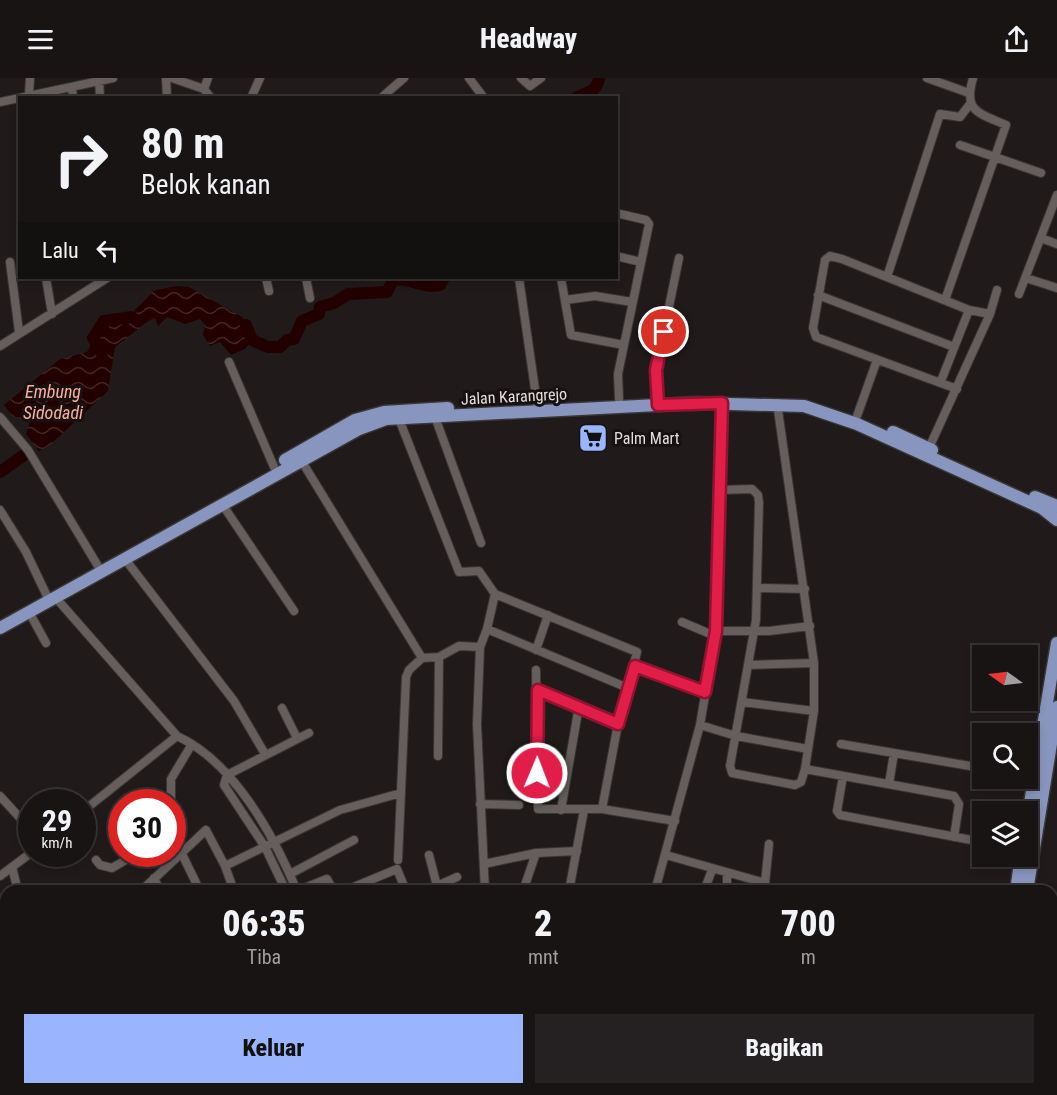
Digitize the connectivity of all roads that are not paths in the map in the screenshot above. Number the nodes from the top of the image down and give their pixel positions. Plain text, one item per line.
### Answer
1 (30, 78) edge
2 (112, 78) edge
3 (166, 78) edge
4 (172, 78) edge
5 (208, 78) edge
6 (260, 78) edge
7 (403, 78) edge
8 (469, 78) edge
9 (521, 78) edge
10 (541, 78) edge
11 (927, 78) edge
12 (973, 78) edge
13 (99, 80) edge
14 (72, 87) junction
15 (204, 90) junction
16 (969, 93) junction
17 (29, 95) junction
18 (42, 95) edge
19 (24, 96) edge
20 (73, 96) edge
21 (100, 96) edge
22 (167, 96) edge
23 (209, 96) edge
24 (252, 96) edge
25 (383, 96) edge
26 (482, 96) edge
27 (18, 98) edge
28 (0, 102) edge
29 (970, 104) junction
30 (960, 145) dead end
31 (994, 158) junction
32 (1041, 173) dead end
33 (1056, 197) edge
34 (618, 214) edge
35 (1041, 238) junction
36 (1057, 244) edge
37 (618, 256) edge
38 (679, 258) dead end
39 (10, 262) dead end
40 (642, 262) junction
41 (887, 277) junction
42 (1026, 278) junction
43 (46, 279) edge
44 (105, 279) edge
45 (266, 279) edge
46 (306, 279) edge
47 (519, 279) edge
48 (561, 279) edge
49 (1057, 288) edge
50 (997, 290) dead end
51 (268, 291) dead end
52 (1019, 294) dead end
53 (818, 295) junction
54 (310, 298) dead end
55 (565, 300) junction
56 (945, 300) junction
57 (632, 302) junction
58 (969, 310) junction
59 (52, 314) junction
60 (990, 314) junction
61 (19, 332) junction
62 (624, 345) junction
63 (0, 346) edge
64 (954, 347) junction
65 (877, 360) junction
66 (229, 362) dead end
67 (941, 381) junction
68 (957, 389) junction
69 (619, 399) junction
70 (658, 401) junction
71 (722, 403) junction
72 (777, 403) junction
73 (537, 404) junction
74 (483, 410) junction
75 (857, 416) junction
76 (0, 417) edge
77 (435, 417) junction
78 (399, 419) junction
79 (929, 448) junction
80 (301, 460) junction
81 (274, 467) junction
82 (254, 482) junction
83 (720, 490) junction
84 (222, 504) junction
85 (1057, 506) edge
86 (0, 510) edge
87 (1057, 520) edge
88 (481, 543) dead end
89 (125, 559) junction
90 (98, 566) junction
91 (757, 588) junction
92 (805, 589) junction
93 (495, 594) junction
94 (52, 597) junction
95 (294, 611) dead end
96 (29, 612) junction
97 (548, 615) junction
98 (0, 622) edge
99 (682, 622) dead end
100 (810, 626) junction
101 (0, 628) edge
102 (487, 628) junction
103 (754, 631) junction
104 (716, 633) junction
105 (46, 643) dead end
106 (1057, 643) edge
107 (480, 647) junction
108 (536, 650) junction
109 (439, 657) junction
110 (423, 658) junction
111 (814, 663) junction
112 (748, 665) junction
113 (635, 666) junction
114 (536, 670) dead end
115 (628, 688) junction
116 (538, 690) junction
117 (705, 692) junction
118 (742, 702) junction
119 (579, 706) junction
120 (1057, 707) edge
121 (282, 708) dead end
122 (814, 711) junction
123 (618, 724) junction
124 (700, 725) junction
125 (309, 733) dead end
126 (177, 736) junction
127 (736, 736) junction
128 (297, 738) junction
129 (1038, 740) edge
130 (192, 744) junction
131 (842, 744) dead end
132 (808, 749) junction
133 (894, 753) junction
134 (265, 754) junction
135 (438, 756) dead end
136 (972, 766) edge
137 (805, 769) junction
138 (227, 774) junction
139 (843, 776) junction
140 (889, 784) junction
141 (171, 789) edge
142 (401, 793) junction
143 (0, 796) edge
144 (96, 801) edge
145 (480, 804) junction
146 (519, 805) dead end
147 (602, 809) junction
148 (561, 810) junction
149 (584, 810) junction
150 (18, 816) edge
151 (675, 821) junction
152 (954, 837) junction
153 (354, 840) dead end
154 (972, 840) edge
155 (274, 842) junction
156 (769, 844) dead end
157 (265, 847) junction
158 (186, 848) edge
159 (577, 851) junction
160 (536, 853) junction
161 (429, 855) dead end
162 (666, 855) junction
163 (96, 860) dead end
164 (398, 860) dead end
165 (18, 862) edge
166 (186, 862) edge
167 (484, 864) junction
168 (225, 866) junction
169 (12, 867) junction
170 (108, 867) edge
171 (165, 867) edge
172 (1019, 867) edge
173 (712, 870) junction
174 (290, 874) junction
175 (727, 874) junction
176 (0, 876) edge
177 (457, 876) dead end
178 (154, 878) junction
179 (16, 885) edge
180 (147, 885) edge
181 (157, 885) edge
182 (197, 885) edge
183 (232, 885) edge
184 (283, 885) edge
185 (295, 885) edge
186 (312, 885) edge
187 (330, 885) edge
188 (358, 885) edge
189 (404, 885) edge
190 (437, 885) edge
191 (439, 885) edge
192 (485, 885) edge
193 (525, 885) edge
194 (573, 885) edge
195 (657, 885) edge
196 (707, 885) edge
197 (727, 885) edge
198 (761, 885) edge
199 (767, 885) edge
200 (1017, 885) edge
201 (1028, 885) edge
202 (610, 1095) edge
203 (628, 1095) edge

1 - 17 street
2 - 13 street
3 - 22 street
4 - 15 street
5 - 15 street
6 - 24 street
7 - 25 street
8 - 26 street
9 - 10 street
11 - 16 street
12 - 16 street
13 - 14 street
13 - 21 street
14 - 18 street
14 - 20 street
15 - 23 street
16 - 29 street
17 - 18 street
17 - 19 street
27 - 28 street
29 - 31 street
29 - 41 street
30 - 31 street
31 - 32 street
31 - 56 street
33 - 35 street
34 - 40 street
35 - 36 street
35 - 42 street
37 - 40 street
38 - 70 street
39 - 61 street
40 - 57 street
41 - 53 street
41 - 56 street
42 - 49 street
42 - 52 street
43 - 59 street
44 - 59 street
45 - 51 street
46 - 54 street
47 - 73 street
48 - 55 street
50 - 60 street
53 - 64 street
53 - 65 street
55 - 57 street
55 - 62 street
56 - 58 street
57 - 62 street
58 - 60 street
58 - 64 street
59 - 61 street
60 - 68 street
61 - 63 street
62 - 69 street
64 - 67 street
65 - 67 street
65 - 75 street
66 - 81 street
67 - 68 street
68 - 79 street
69 - 70 main road, Jalan Karangrejo
69 - 73 main road, Jalan Karangrejo
70 - 71 main road, Jalan Karangrejo
70 - 74 main road, Jalan Karangrejo
70 - 75 main road, Jalan Karangrejo
71 - 72 main road, Jalan Karangrejo
71 - 83 street
72 - 87 main road, Jalan Karangrejo
72 - 92 street
73 - 74 main road, Jalan Karangrejo
74 - 77 main road, Jalan Karangrejo
74 - 81 main road, Jalan Karangrejo
75 - 79 main road, Jalan Karangrejo
76 - 90 street
77 - 78 main road, Jalan Karangrejo
77 - 88 street
78 - 80 main road, Jalan Karangrejo
78 - 93 street
79 - 85 main road, Jalan Karangrejo
80 - 82 main road, Jalan Karangrejo
80 - 110 street
81 - 82 main road, Jalan Karangrejo
82 - 84 main road, Jalan Karangrejo
82 - 90 main road, Jalan Karangrejo
83 - 91 street
83 - 104 street
84 - 89 main road, Jalan Karangrejo
84 - 95 street
86 - 94 street
89 - 94 main road, Jalan Karangrejo
89 - 134 street
90 - 94 main road, Jalan Karangrejo
91 - 92 street
91 - 103 street
92 - 100 street
93 - 97 street
93 - 102 street
94 - 96 main road, Jalan Karangrejo
94 - 98 main road, Jalan Karangrejo
94 - 126 street
96 - 101 main road, Jalan Karangrejo
96 - 105 street
97 - 108 street
97 - 113 street
99 - 104 street
100 - 103 street
100 - 111 street
102 - 107 street
102 - 108 street
103 - 104 street
103 - 112 street
104 - 117 street
106 - 129 main road
107 - 109 street
107 - 145 street
108 - 115 street
109 - 110 street
109 - 135 street
110 - 142 street
111 - 112 street
111 - 122 street
112 - 118 street
113 - 115 street
113 - 117 street
114 - 116 street
115 - 123 street
116 - 119 street
116 - 148 street
117 - 124 street
118 - 122 street
118 - 127 street
119 - 123 street
119 - 148 street
120 - 201 main road
121 - 128 street
122 - 132 street
123 - 147 street
124 - 127 street
124 - 151 street
125 - 128 street
126 - 130 street
126 - 144 street
127 - 132 street
127 - 137 street
128 - 134 street
130 - 138 street
130 - 141 street
131 - 133 street
132 - 137 street
133 - 136 street
133 - 140 street
134 - 138 street
137 - 139 street
138 - 155 street
138 - 157 street
139 - 140 street
139 - 152 street
140 - 152 street
142 - 155 street
142 - 164 street
143 - 150 street
145 - 146 street
145 - 167 street
147 - 149 street
147 - 151 street
148 - 149 street
149 - 159 street
151 - 162 street
152 - 154 street
153 - 174 street
155 - 157 street
155 - 174 street
156 - 199 street
157 - 168 street
157 - 184 street
158 - 168 street
159 - 160 street
159 - 194 street
160 - 167 street
160 - 193 street
161 - 190 street
162 - 173 street
162 - 195 street
163 - 170 street
165 - 169 street
166 - 182 street
167 - 192 street
168 - 183 street
169 - 176 street
169 - 179 street
171 - 178 street
172 - 200 main road
173 - 175 street
173 - 196 street
174 - 185 street
175 - 197 street
175 - 198 street
177 - 191 street
178 - 180 street
178 - 181 street
186 - 187 street
188 - 189 street
202 - 203 street

